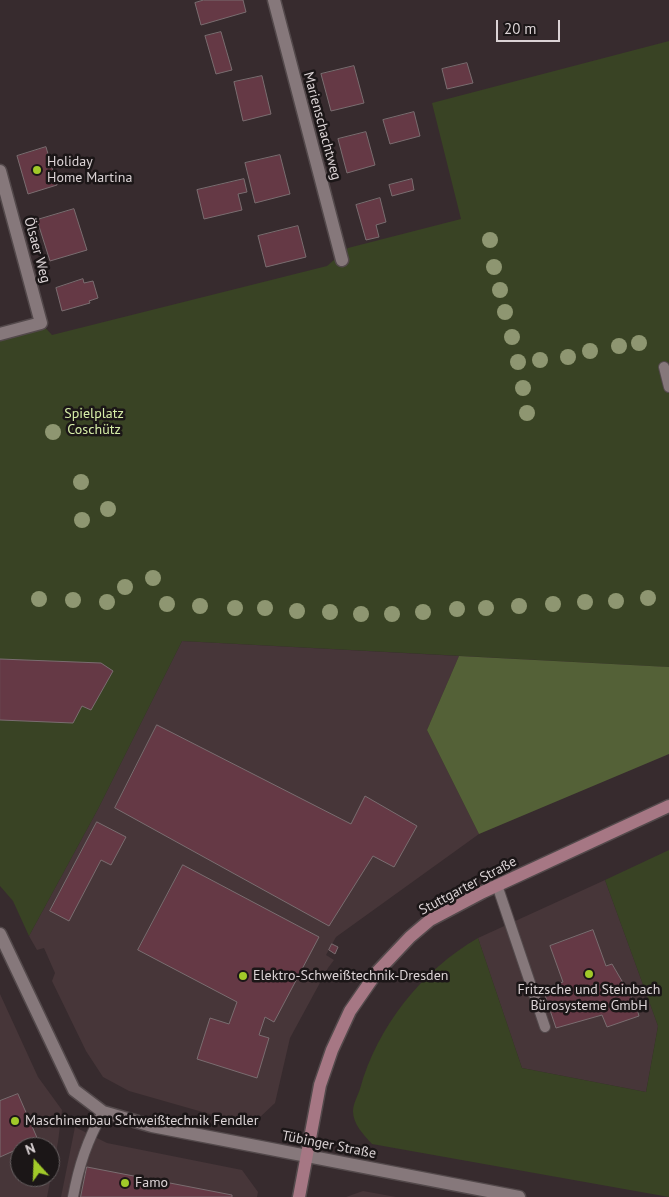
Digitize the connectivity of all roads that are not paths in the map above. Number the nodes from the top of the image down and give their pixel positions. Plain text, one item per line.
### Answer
1 (274, 0) edge
2 (0, 171) edge
3 (342, 260) dead end
4 (0, 326) edge
5 (27, 327) junction
6 (0, 334) edge
7 (664, 367) dead end
8 (669, 387) edge
9 (669, 806) edge
10 (497, 885) junction
11 (0, 934) edge
12 (546, 1027) dead end
13 (103, 1112) junction
14 (306, 1156) junction
15 (73, 1197) edge
16 (299, 1197) edge
17 (519, 1197) edge

1 - 3 street, Marienschachtweg
2 - 5 street, Ölsaer Weg
4 - 5 street
5 - 6 street
7 - 8 lane
9 - 10 main road, Stuttgarter Straße
10 - 12 lane
10 - 14 main road, Stuttgarter Straße
11 - 13 street, Tübinger Straße
13 - 14 street, Tübinger Straße
13 - 15 lane
14 - 16 main road, Stuttgarter Straße
14 - 17 street, Tübinger Straße

